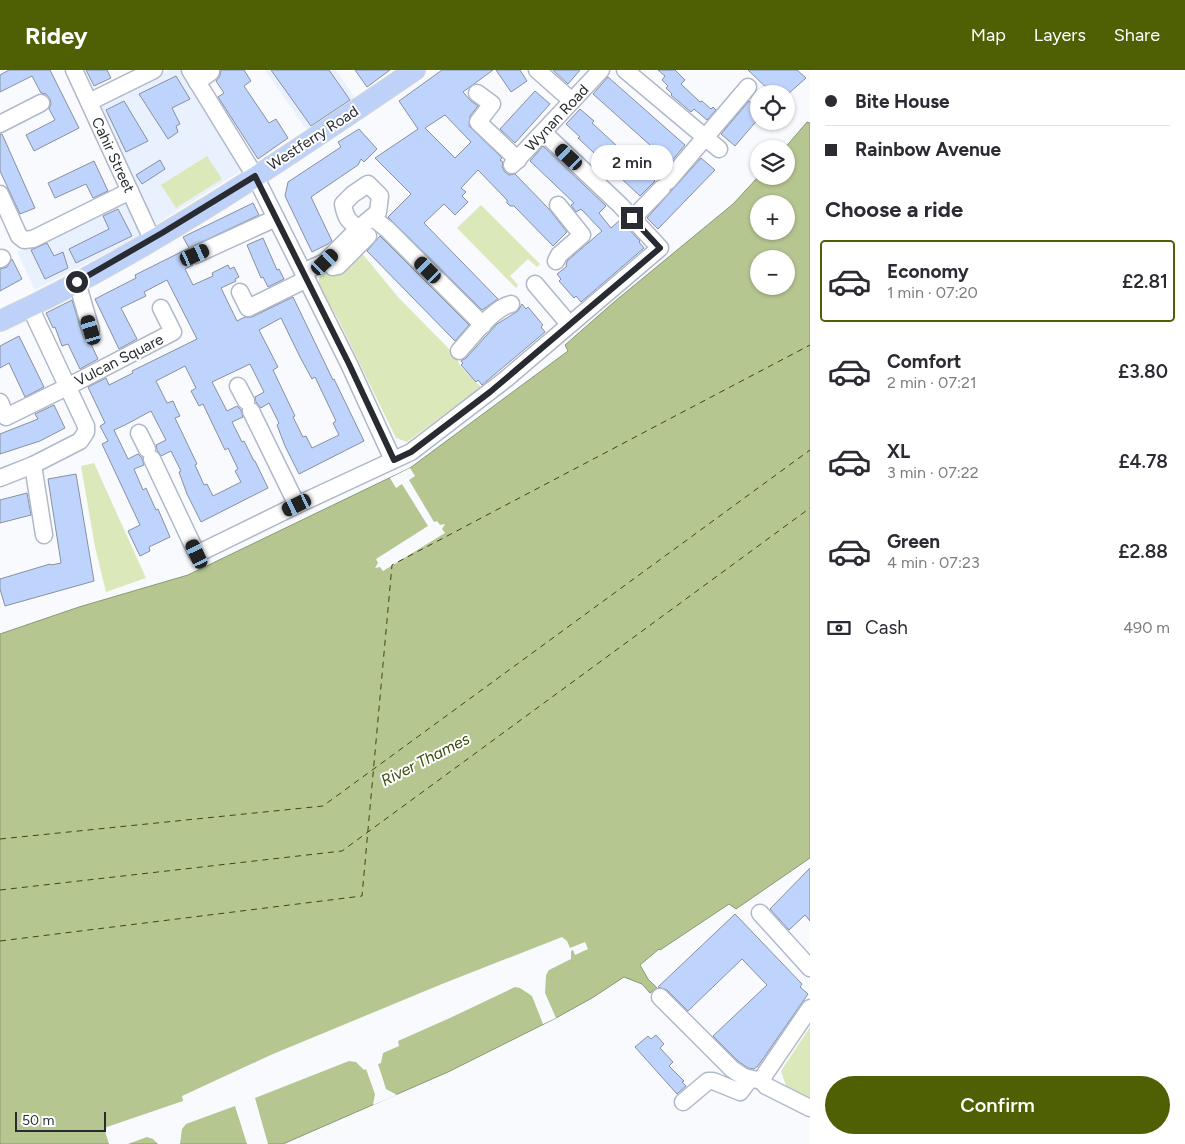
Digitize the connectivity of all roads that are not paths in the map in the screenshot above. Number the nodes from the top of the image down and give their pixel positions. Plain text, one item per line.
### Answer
1 (74, 70) edge
2 (154, 70) edge
3 (415, 70) edge
4 (537, 70) edge
5 (601, 70) edge
6 (625, 70) edge
7 (199, 75) edge
8 (748, 87) dead end
9 (477, 93) dead end
10 (572, 101) junction
11 (89, 102) junction
12 (41, 103) dead end
13 (0, 124) edge
14 (544, 133) junction
15 (706, 137) junction
16 (719, 149) dead end
17 (255, 176) junction
18 (130, 191) junction
19 (0, 194) edge
20 (558, 205) dead end
21 (276, 218) junction
22 (373, 218) junction
23 (632, 218) junction
24 (363, 232) junction
25 (152, 239) junction
26 (195, 255) dead end
27 (556, 261) dead end
28 (305, 275) junction
29 (77, 282) junction
30 (534, 284) dead end
31 (240, 292) dead end
32 (511, 304) dead end
33 (30, 307) junction
34 (161, 308) dead end
35 (0, 321) edge
36 (569, 324) junction
37 (482, 325) junction
38 (91, 330) dead end
39 (459, 351) dead end
40 (238, 386) dead end
41 (67, 387) junction
42 (0, 402) edge
43 (139, 433) dead end
44 (394, 460) junction
45 (33, 465) junction
46 (0, 478) edge
47 (297, 505) junction
48 (44, 535) dead end
49 (760, 914) dead end
50 (810, 968) edge
51 (660, 997) dead end
52 (810, 1008) edge
53 (756, 1080) junction
54 (683, 1102) dead end
55 (810, 1108) edge

1 - 11 street, Cahir Street
2 - 11 street
3 - 17 main road, Westferry Road
4 - 10 street
5 - 10 street, Wynan Road
6 - 15 street
7 - 17 street
8 - 15 street
9 - 14 street, Wynan Road
10 - 14 street, Wynan Road
11 - 18 street, Cahir Street
12 - 13 street
14 - 23 street
15 - 16 street
15 - 23 street
17 - 21 street
17 - 25 main road, Westferry Road
18 - 19 street
18 - 25 street, Cahir Street
20 - 27 street
21 - 26 street
21 - 28 street
22 - 24 street
22 - 24 street
22 - 37 street
23 - 36 street
24 - 28 street
25 - 29 main road, Westferry Road
28 - 31 street
28 - 44 street
29 - 33 main road, Westferry Road
29 - 38 street
30 - 36 street
32 - 37 street
33 - 35 main road, Westferry Road
33 - 41 street
34 - 41 street, Vulcan Square
36 - 44 street
37 - 39 street
40 - 47 street
41 - 42 street
41 - 45 street
43 - 47 street
44 - 47 street
45 - 46 street
45 - 48 street
49 - 50 street
51 - 53 street
52 - 53 street
53 - 54 street
53 - 55 street

